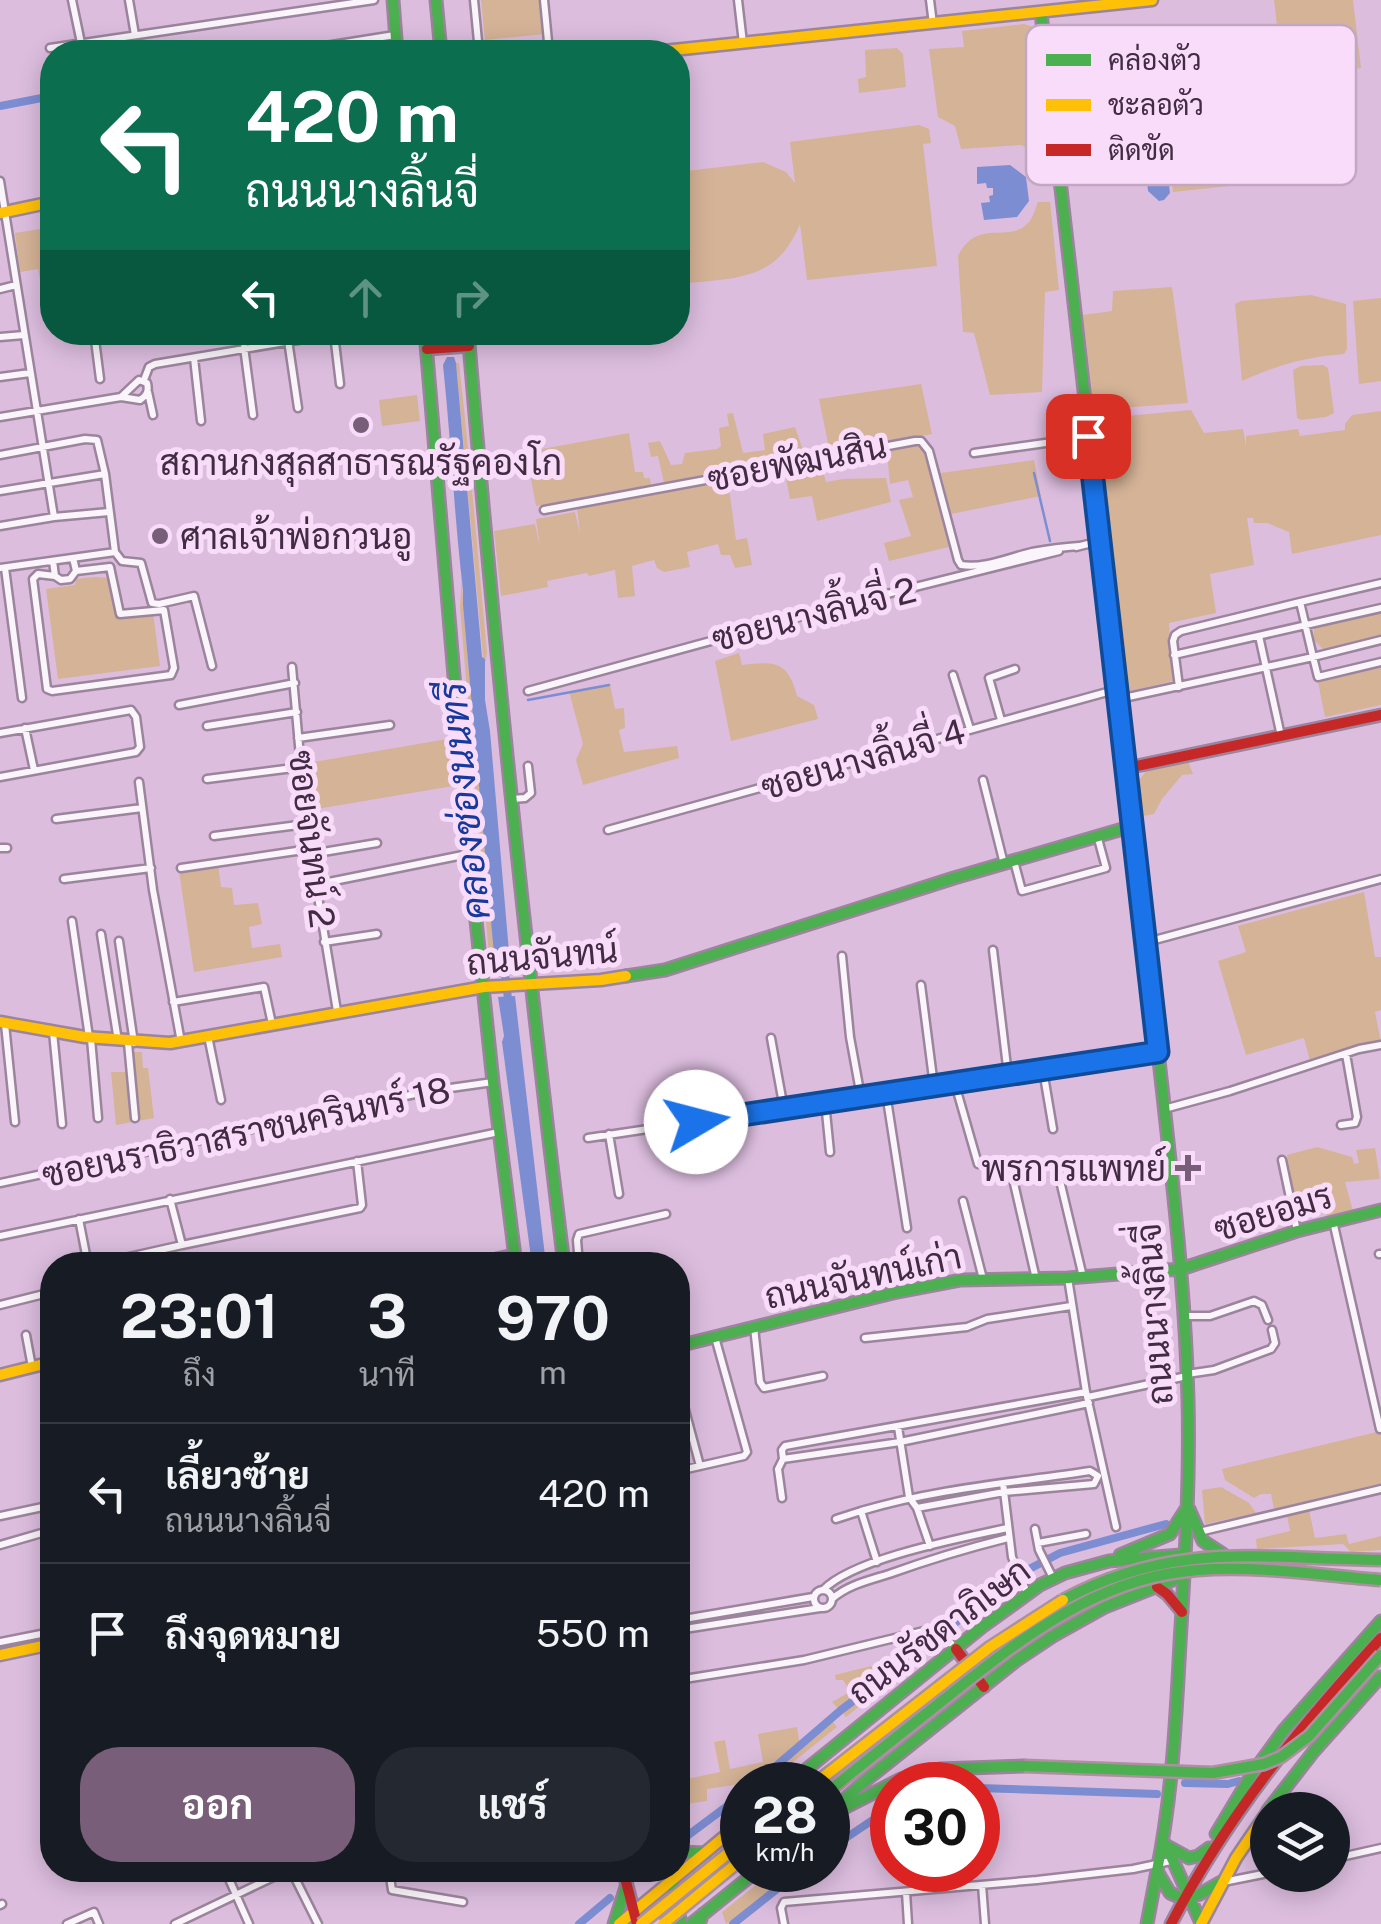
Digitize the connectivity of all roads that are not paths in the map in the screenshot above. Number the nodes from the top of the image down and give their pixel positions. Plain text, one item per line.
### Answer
1 (72, 0) edge
2 (130, 0) edge
3 (374, 0) edge
4 (393, 0) edge
5 (436, 0) edge
6 (474, 0) edge
7 (544, 0) edge
8 (738, 0) edge
9 (930, 0) edge
10 (1152, 0) edge
11 (1047, 9) edge
12 (933, 24) junction
13 (135, 35) junction
14 (396, 35) junction
15 (80, 40) edge
16 (101, 40) edge
17 (364, 40) edge
18 (397, 40) edge
19 (440, 40) edge
20 (479, 40) edge
21 (548, 40) edge
22 (743, 43) junction
23 (690, 48) edge
24 (0, 181) edge
25 (1064, 185) edge
26 (40, 205) edge
27 (2, 213) edge
28 (16, 285) junction
29 (0, 289) edge
30 (24, 334) junction
31 (0, 337) edge
32 (96, 345) edge
33 (260, 345) edge
34 (289, 345) edge
35 (335, 345) edge
36 (427, 345) edge
37 (469, 346) joint
38 (244, 348) junction
39 (427, 348) junction
40 (194, 358) junction
41 (30, 372) junction
42 (0, 377) edge
43 (100, 379) dead end
44 (144, 380) junction
45 (340, 384) dead end
46 (148, 391) junction
47 (121, 397) junction
48 (298, 408) dead end
49 (36, 411) junction
50 (153, 415) dead end
51 (253, 415) dead end
52 (0, 416) edge
53 (201, 421) dead end
54 (1088, 436) junction
55 (43, 448) junction
56 (974, 453) dead end
57 (0, 456) edge
58 (105, 474) junction
59 (49, 484) junction
60 (0, 491) edge
61 (544, 510) dead end
62 (109, 512) junction
63 (54, 517) junction
64 (0, 526) edge
65 (1100, 541) junction
66 (1079, 546) junction
67 (114, 552) junction
68 (73, 558) junction
69 (53, 561) junction
70 (3, 568) edge
71 (76, 570) junction
72 (55, 576) junction
73 (1381, 583) edge
74 (1300, 602) junction
75 (1381, 608) edge
76 (1306, 625) junction
77 (1259, 636) junction
78 (1381, 640) edge
79 (1174, 655) junction
80 (1313, 656) junction
81 (1381, 662) edge
82 (212, 666) dead end
83 (292, 666) dead end
84 (1266, 667) junction
85 (1014, 669) dead end
86 (954, 675) dead end
87 (295, 683) junction
88 (1178, 687) junction
89 (528, 690) dead end
90 (1118, 694) junction
91 (22, 698) dead end
92 (179, 705) dead end
93 (297, 712) junction
94 (1381, 715) edge
95 (1001, 720) junction
96 (390, 725) dead end
97 (207, 726) dead end
98 (26, 728) junction
99 (970, 729) junction
100 (0, 733) edge
101 (1281, 737) junction
102 (298, 738) junction
103 (528, 766) dead end
104 (301, 767) junction
105 (1126, 768) junction
106 (34, 770) junction
107 (0, 777) edge
108 (206, 780) dead end
109 (983, 780) dead end
110 (139, 782) dead end
111 (512, 800) junction
112 (142, 808) junction
113 (56, 819) dead end
114 (306, 824) junction
115 (1133, 826) junction
116 (608, 830) dead end
117 (1097, 835) junction
118 (214, 836) dead end
119 (377, 843) dead end
120 (310, 852) junction
121 (470, 854) junction
122 (1009, 862) junction
123 (150, 868) junction
124 (181, 868) dead end
125 (64, 879) dead end
126 (1381, 879) edge
127 (314, 884) junction
128 (72, 920) dead end
129 (101, 934) dead end
130 (377, 934) dead end
131 (119, 941) dead end
132 (324, 942) junction
133 (1146, 942) junction
134 (992, 950) dead end
135 (842, 956) dead end
136 (525, 985) junction
137 (921, 985) dead end
138 (488, 987) junction
139 (173, 1002) junction
140 (337, 1012) junction
141 (2, 1023) edge
142 (272, 1024) junction
143 (53, 1032) junction
144 (208, 1036) junction
145 (772, 1038) dead end
146 (90, 1039) junction
147 (127, 1042) junction
148 (180, 1042) junction
149 (1381, 1045) edge
150 (1158, 1052) junction
151 (1346, 1054) junction
152 (1043, 1070) junction
153 (1008, 1075) junction
154 (690, 1079) dead end
155 (493, 1082) junction
156 (955, 1083) junction
157 (934, 1086) junction
158 (886, 1094) junction
159 (861, 1097) junction
160 (221, 1100) dead end
161 (826, 1102) junction
162 (784, 1109) junction
163 (1163, 1110) junction
164 (98, 1118) dead end
165 (135, 1118) dead end
166 (15, 1122) dead end
167 (696, 1122) junction
168 (62, 1124) dead end
169 (1342, 1125) dead end
170 (1053, 1129) dead end
171 (499, 1132) junction
172 (609, 1134) junction
173 (588, 1138) dead end
174 (830, 1152) dead end
175 (1282, 1160) dead end
176 (357, 1162) junction
177 (978, 1164) dead end
178 (1056, 1164) dead end
179 (1012, 1179) dead end
180 (0, 1183) edge
181 (619, 1194) dead end
182 (170, 1200) junction
183 (963, 1201) dead end
184 (1381, 1210) edge
185 (666, 1214) dead end
186 (78, 1219) junction
187 (1333, 1221) junction
188 (907, 1228) dead end
189 (1297, 1231) junction
190 (0, 1236) edge
191 (577, 1236) junction
192 (560, 1238) junction
193 (182, 1246) junction
194 (87, 1252) edge
195 (153, 1252) edge
196 (514, 1252) edge
197 (562, 1252) edge
198 (578, 1252) edge
199 (1181, 1269) junction
200 (1083, 1277) junction
201 (1036, 1278) junction
202 (1068, 1278) junction
203 (983, 1279) junction
204 (40, 1295) edge
205 (0, 1305) edge
206 (1070, 1306) junction
207 (1184, 1316) junction
208 (1268, 1320) dead end
209 (754, 1326) junction
210 (1272, 1330) dead end
211 (26, 1335) dead end
212 (715, 1336) junction
213 (865, 1338) dead end
214 (690, 1343) edge
215 (40, 1365) edge
216 (32, 1367) junction
217 (0, 1375) edge
218 (1187, 1375) junction
219 (823, 1376) dead end
220 (1088, 1397) junction
221 (982, 1411) junction
222 (986, 1425) junction
223 (898, 1427) junction
224 (690, 1429) edge
225 (1380, 1430) edge
226 (856, 1435) junction
227 (816, 1442) junction
228 (900, 1442) junction
229 (858, 1449) junction
230 (820, 1455) junction
231 (783, 1459) junction
232 (700, 1466) junction
233 (690, 1468) edge
234 (1003, 1482) junction
235 (1381, 1490) edge
236 (1004, 1492) junction
237 (909, 1497) junction
238 (782, 1498) dead end
239 (1188, 1506) junction
240 (40, 1508) edge
241 (917, 1508) junction
242 (861, 1511) junction
243 (0, 1516) edge
244 (836, 1519) dead end
245 (1116, 1527) dead end
246 (1007, 1528) junction
247 (1035, 1528) dead end
248 (997, 1530) junction
249 (1199, 1532) junction
250 (40, 1533) edge
251 (1086, 1534) dead end
252 (1005, 1538) junction
253 (0, 1545) edge
254 (930, 1546) junction
255 (1038, 1546) junction
256 (1185, 1555) junction
257 (1226, 1556) junction
258 (1109, 1561) junction
259 (877, 1562) junction
260 (1381, 1563) edge
261 (1183, 1576) junction
262 (1053, 1578) junction
263 (1381, 1580) edge
264 (1157, 1587) junction
265 (823, 1590) junction
266 (1027, 1593) junction
267 (813, 1597) junction
268 (832, 1599) junction
269 (820, 1608) junction
270 (1182, 1612) junction
271 (690, 1618) edge
272 (1381, 1621) edge
273 (690, 1628) edge
274 (40, 1634) edge
275 (1381, 1635) edge
276 (30, 1636) junction
277 (0, 1642) edge
278 (40, 1647) edge
279 (34, 1648) junction
280 (956, 1649) junction
281 (1351, 1654) junction
282 (1381, 1654) edge
283 (0, 1655) edge
284 (690, 1678) edge
285 (1379, 1679) edge
286 (984, 1687) junction
287 (1291, 1740) junction
288 (1314, 1752) junction
289 (816, 1762) edge
290 (843, 1762) edge
291 (850, 1775) edge
292 (1282, 1792) edge
293 (850, 1795) edge
294 (850, 1804) edge
295 (1250, 1838) edge
296 (720, 1841) edge
297 (1165, 1841) junction
298 (1208, 1848) junction
299 (1381, 1848) edge
300 (690, 1853) edge
301 (705, 1854) junction
302 (1350, 1855) edge
303 (720, 1858) edge
304 (1171, 1861) junction
305 (1204, 1862) junction
306 (690, 1863) edge
307 (1158, 1868) junction
308 (1250, 1876) edge
309 (720, 1878) edge
310 (690, 1881) edge
311 (230, 1882) edge
312 (265, 1882) edge
313 (296, 1882) edge
314 (391, 1882) edge
315 (624, 1882) edge
316 (627, 1882) edge
317 (666, 1882) edge
318 (672, 1882) edge
319 (688, 1882) edge
320 (1221, 1882) junction
321 (1000, 1883) edge
322 (732, 1892) edge
323 (906, 1892) joint
324 (983, 1892) edge
325 (236, 1896) junction
326 (1187, 1897) junction
327 (463, 1902) dead end
328 (701, 1919) edge
329 (637, 1920) edge
330 (180, 1923) edge
331 (68, 1924) edge
332 (99, 1924) edge
333 (249, 1924) edge
334 (318, 1924) edge
335 (617, 1924) edge
336 (663, 1924) edge
337 (681, 1924) edge
338 (691, 1924) edge
339 (784, 1924) edge
340 (908, 1924) edge
341 (985, 1924) edge
342 (1148, 1924) edge
343 (1171, 1924) edge
344 (1201, 1924) edge

1 - 15 street
2 - 13 street
3 - 13 street
4 - 14 main road
5 - 19 main road
6 - 20 street
7 - 21 street
8 - 22 street
9 - 12 street
10 - 11 main road
11 - 12 main road
12 - 22 main road
13 - 16 street
14 - 17 street
14 - 18 main road
22 - 23 main road
24 - 27 street
25 - 54 main road, ถนนนางลิ้นจี่
26 - 27 main road
27 - 28 street
28 - 29 street
28 - 30 street
30 - 31 street
30 - 41 street
32 - 43 street
33 - 38 street
34 - 48 street
35 - 45 street
36 - 39 main road
37 - 39 main road
37 - 111 main road
38 - 40 street
38 - 51 street
39 - 121 main road
40 - 44 street
40 - 53 street
41 - 42 street
41 - 49 street
44 - 46 street
44 - 47 street
46 - 47 street
46 - 50 street
47 - 49 street
49 - 52 street
49 - 55 street
54 - 56 street
54 - 65 main road, ถนนนางลิ้นจี่
55 - 57 street
55 - 58 street
55 - 59 street
58 - 59 street
58 - 62 street
59 - 60 street
59 - 63 street
61 - 66 street, ซอยพัฒนสิน
62 - 63 street
62 - 67 street
63 - 64 street
65 - 66 street, ซอยนางลิ้นจี่ 2
65 - 90 main road, ถนนนางลิ้นจี่
66 - 89 street, ซอยนางลิ้นจี่ 2
67 - 68 street
67 - 82 street
68 - 69 street
68 - 71 street
69 - 70 street
69 - 72 street
70 - 91 street
71 - 72 street
71 - 72 street
73 - 74 street
74 - 76 street
74 - 79 street
75 - 76 street
76 - 77 street
76 - 80 street
77 - 79 street
77 - 84 street
78 - 80 street, ซอยนางลิ้นจี่ 4
79 - 88 street
80 - 81 street
80 - 84 street, ซอยนางลิ้นจี่ 4
83 - 87 street, ซอยจันทน์ 2
84 - 88 street, ซอยนางลิ้นจี่ 4
84 - 101 street
85 - 95 street
86 - 99 street
87 - 92 street
87 - 93 street, ซอยจันทน์ 2
88 - 90 street, ซอยนางลิ้นจี่ 4
90 - 95 street, ซอยนางลิ้นจี่ 4
90 - 105 main road, ถนนนางลิ้นจี่
93 - 97 street
93 - 102 street, ซอยจันทน์ 2
94 - 101 main road
95 - 99 street, ซอยนางลิ้นจี่ 4
96 - 102 street
98 - 100 street
98 - 106 street
98 - 106 street
99 - 116 street, ซอยนางลิ้นจี่ 4
101 - 105 main road
102 - 104 street, ซอยจันทน์ 2
103 - 111 street
104 - 108 street
104 - 114 street, ซอยจันทน์ 2
105 - 115 main road, ถนนนางลิ้นจี่
106 - 107 street
109 - 122 street
110 - 112 street
111 - 136 main road
112 - 113 street
112 - 123 street
114 - 118 street
114 - 120 street, ซอยจันทน์ 2
115 - 117 main road, ถนนจันทน์
115 - 133 main road, ถนนนางลิ้นจี่
117 - 122 main road, ถนนจันทน์
117 - 122 street
119 - 120 street
120 - 124 street
120 - 127 street, ซอยจันทน์ 2
121 - 127 street
121 - 138 main road
122 - 136 main road, ถนนจันทน์
123 - 125 street
123 - 139 street
126 - 133 street
127 - 132 street, ซอยจันทน์ 2
128 - 146 street
129 - 147 street
130 - 132 street
131 - 147 street
132 - 140 street, ซอยจันทน์ 2
133 - 150 main road, ถนนนางลิ้นจี่
134 - 153 street
135 - 159 street
136 - 138 main road, ถนนจันทน์
136 - 192 main road
137 - 157 street
138 - 140 main road, ถนนจันทน์
138 - 155 main road
139 - 142 street
139 - 148 street
140 - 142 main road, ถนนจันทน์
141 - 143 main road, ถนนจันทน์
141 - 166 street
142 - 144 main road, ถนนจันทน์
143 - 146 main road, ถนนจันทน์
143 - 168 street
144 - 148 main road, ถนนจันทน์
144 - 160 street
145 - 162 street
146 - 147 main road, ถนนจันทน์
146 - 164 street
147 - 148 main road, ถนนจันทน์
147 - 165 street
149 - 151 street
150 - 152 street
150 - 163 main road, ถนนนางลิ้นจี่
151 - 163 street
151 - 169 street
152 - 153 street
152 - 170 street
153 - 156 street
154 - 167 street
155 - 171 main road
155 - 180 street, ซอยนราธิวาสราชนครินทร์ 18
156 - 157 street
156 - 177 street
157 - 158 street
158 - 159 street
158 - 188 street
159 - 161 street
161 - 162 street
161 - 174 street
162 - 167 street
163 - 199 main road, ถนนนางลิ้นจี่
167 - 172 street
171 - 176 street
171 - 196 main road
172 - 173 street
172 - 181 street
175 - 189 street
176 - 182 street
176 - 193 street
178 - 200 street
179 - 201 street
182 - 186 street
182 - 193 street
183 - 203 street
184 - 187 main road, ซอยอมร
185 - 191 street
186 - 190 street
186 - 194 street
187 - 189 main road, ซอยอมร
187 - 225 street
189 - 199 main road, ซอยอมร
191 - 192 street
191 - 198 street
192 - 197 main road
193 - 195 street
199 - 200 main road, ถนนจันทน์เก่า
199 - 207 main road, ถนนนางลิ้นจี่
200 - 202 main road, ถนนจันทน์เก่า
201 - 202 main road, ถนนจันทน์เก่า
201 - 203 main road, ถนนจันทน์เก่า
202 - 206 street
203 - 209 main road, ถนนจันทน์เก่า
204 - 205 street
206 - 213 street
206 - 220 street
207 - 208 street
207 - 218 main road, ถนนนางลิ้นจี่
209 - 212 main road, ถนนจันทน์เก่า
209 - 219 street
210 - 218 street
211 - 216 street
212 - 214 main road, ถนนจันทน์เก่า
212 - 232 street
215 - 216 main road
216 - 217 main road
218 - 220 street
218 - 239 main road, ถนนนางลิ้นจี่
220 - 221 street
220 - 222 street
220 - 245 street
221 - 222 street
221 - 223 street
222 - 228 street
223 - 226 street
223 - 228 street
224 - 232 street
226 - 227 street
226 - 229 street
227 - 230 street
227 - 231 street
228 - 229 street
228 - 237 street
229 - 230 street
230 - 231 street
231 - 238 street
232 - 233 street
234 - 236 street
234 - 236 street
234 - 237 street
235 - 249 street
236 - 241 street
236 - 246 street
237 - 241 street
237 - 242 street
239 - 249 main road
239 - 256 main road, ถนนนางลิ้นจี่
239 - 258 main road
240 - 243 street
241 - 254 street
242 - 244 street
242 - 259 street
246 - 248 street
246 - 252 street
247 - 255 street
248 - 252 street
248 - 254 street
249 - 257 main road
250 - 253 street
251 - 255 street
252 - 266 street
252 - 268 street
254 - 259 street
255 - 262 street
256 - 257 main road, ถนนรัชดาภิเษก
256 - 258 main road, ถนนรัชดาภิเษก
256 - 261 main road, ถนนนางลิ้นจี่
257 - 260 main road, ถนนรัชดาภิเษก
258 - 262 main road, ถนนรัชดาภิเษก
259 - 265 street
260 - 290 main road, bridge
261 - 264 main road, ถนนรัชดาภิเษก
261 - 270 main road, ถนนนางลิ้นจี่
262 - 266 main road, ถนนรัชดาภิเษก
263 - 291 main road, bridge
264 - 270 main road
264 - 286 main road, ถนนรัชดาภิเษก
265 - 267 street
265 - 268 street
266 - 280 main road, ถนนรัชดาภิเษก
267 - 269 street
267 - 271 street
268 - 269 street
269 - 273 street
270 - 297 main road, ถนนนางลิ้นจี่
272 - 281 main road
274 - 276 street
275 - 281 main road
275 - 287 main road
276 - 277 street
276 - 279 street
278 - 279 main road
279 - 283 main road
280 - 284 street
280 - 286 main road
280 - 289 main road, ถนนรัชดาภิเษก
281 - 298 main road
282 - 294 main road, bridge
285 - 288 main road
286 - 293 main road, ถนนรัชดาภิเษก
287 - 288 main road
287 - 305 main road
288 - 292 main road
295 - 320 main road
296 - 301 main road
297 - 298 main road
297 - 304 main road, ถนนนางลิ้นจี่
297 - 307 main road, ถนนนางลิ้นจี่
298 - 305 main road
299 - 302 street
300 - 301 main road
301 - 306 main road
303 - 310 main road, bridge
304 - 307 street
304 - 326 main road, ถนนนางลิ้นจี่
305 - 326 main road
307 - 321 street
307 - 326 main road, ถนนนางลิ้นจี่
307 - 342 main road
308 - 320 street
309 - 336 main road, bridge
311 - 325 street
312 - 325 street
313 - 334 street
314 - 327 street
315 - 335 main road
316 - 329 main road
317 - 329 main road
318 - 337 main road
319 - 329 main road, bridge
320 - 326 main road
320 - 344 main road
322 - 328 main road
323 - 339 street
323 - 340 street
324 - 341 street
325 - 330 street
325 - 333 street
326 - 343 main road
326 - 344 main road, ถนนนางลิ้นจี่
328 - 338 main road
329 - 335 main road
331 - 332 street

